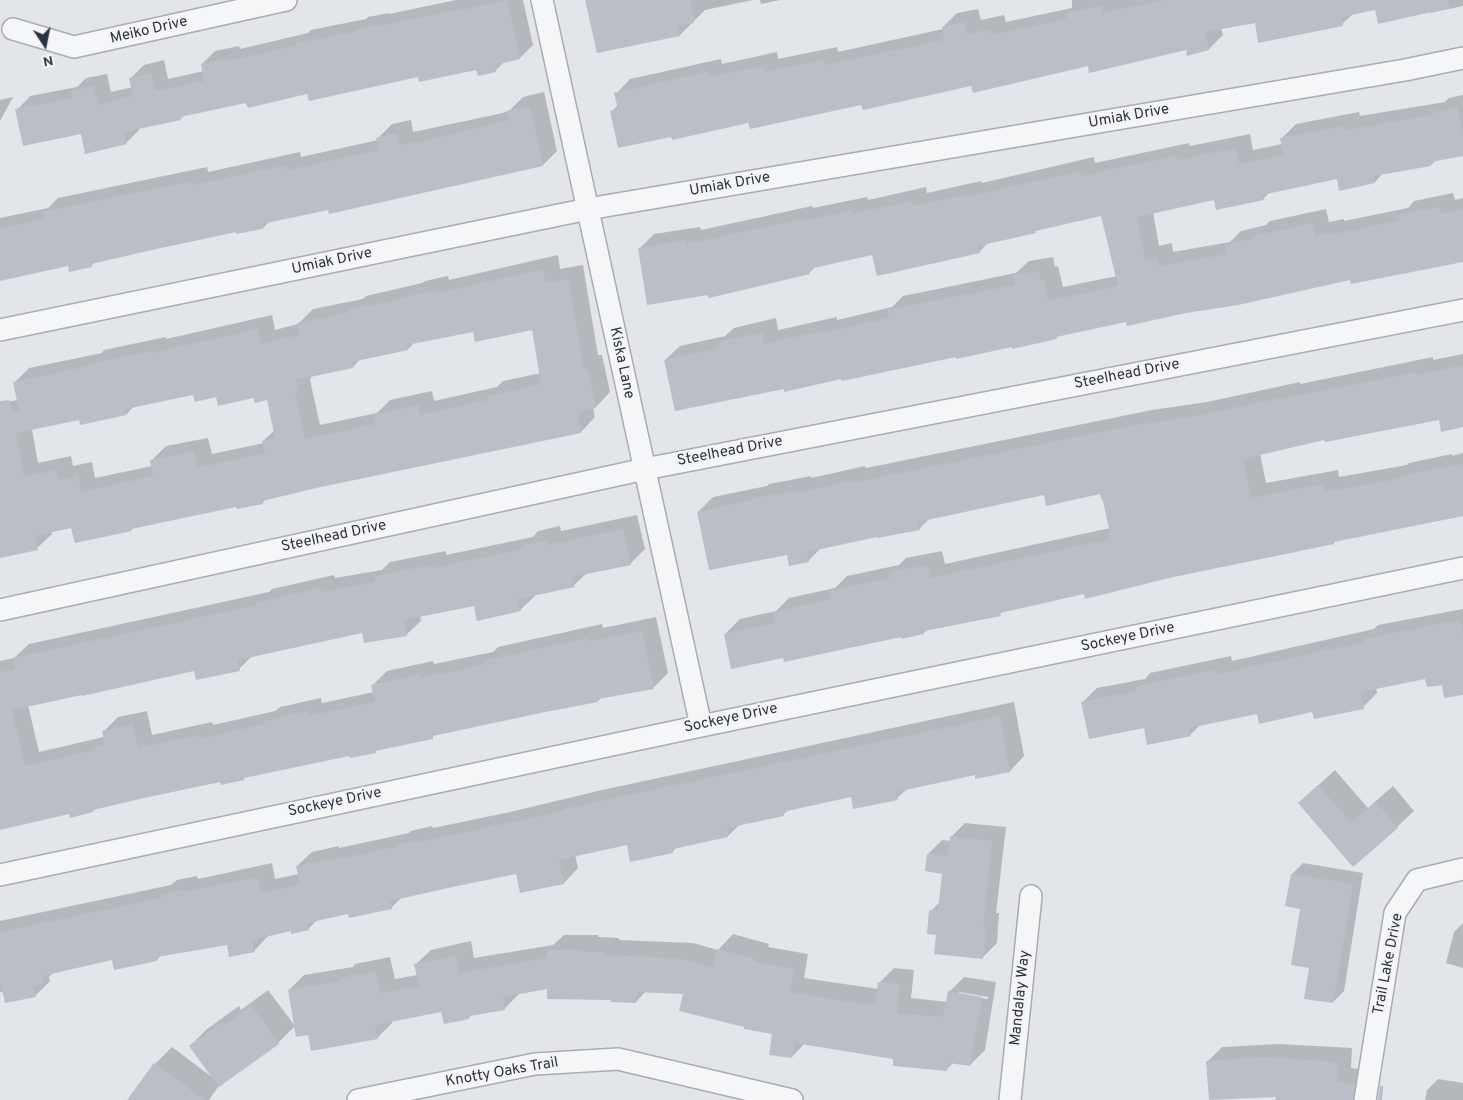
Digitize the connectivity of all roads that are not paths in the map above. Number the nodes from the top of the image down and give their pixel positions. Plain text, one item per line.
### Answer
1 (286, 0) edge
2 (542, 0) edge
3 (13, 29) dead end
4 (1463, 58) edge
5 (588, 209) junction
6 (1463, 310) edge
7 (0, 330) edge
8 (644, 469) junction
9 (1463, 568) edge
10 (0, 610) edge
11 (701, 726) junction
12 (1463, 869) edge
13 (0, 875) edge
14 (1032, 896) dead end
15 (358, 1100) edge
16 (792, 1100) edge
17 (1010, 1100) edge
18 (1366, 1100) edge

1 - 3 street, Meiko Drive
2 - 5 street, Kiska Lane
4 - 5 street, Umiak Drive
5 - 7 street, Umiak Drive
5 - 8 street, Kiska Lane
6 - 8 street, Steelhead Drive
8 - 10 street, Steelhead Drive
8 - 11 street, Kiska Lane
9 - 11 street, Sockeye Drive
11 - 13 street, Sockeye Drive
12 - 18 street, Trail Lake Drive
14 - 17 street, Mandalay Way
15 - 16 street, Knotty Oaks Trail

